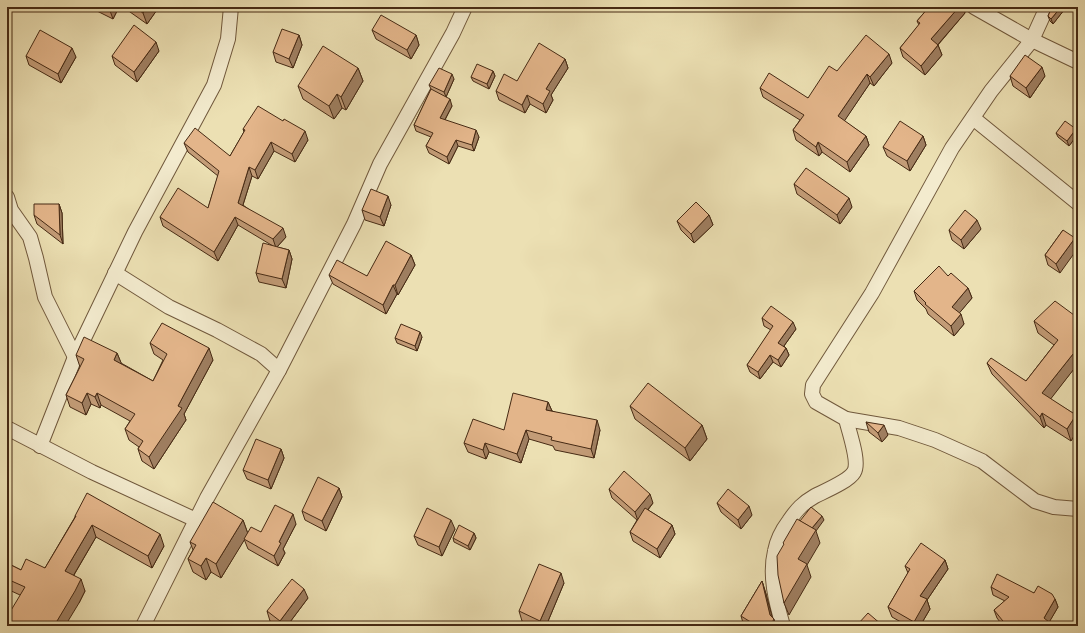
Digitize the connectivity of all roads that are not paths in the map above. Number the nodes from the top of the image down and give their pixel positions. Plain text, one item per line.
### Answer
1 (231, 7) edge
2 (465, 7) edge
3 (974, 7) edge
4 (1047, 7) edge
5 (1032, 40) junction
6 (1078, 62) edge
7 (973, 118) junction
8 (7, 197) edge
9 (1078, 203) edge
10 (115, 274) junction
11 (75, 357) junction
12 (279, 370) junction
13 (846, 419) junction
14 (7, 428) edge
15 (40, 446) junction
16 (1078, 509) edge
17 (196, 520) junction
18 (143, 626) edge
19 (783, 626) edge

1 - 10 street
2 - 12 street
3 - 5 street
4 - 5 street
5 - 6 street
5 - 7 street
7 - 9 street
7 - 13 street
8 - 11 street
10 - 11 street
10 - 12 street
11 - 15 street
12 - 17 street
13 - 16 street
13 - 19 street
14 - 15 street
15 - 17 street
17 - 18 street

